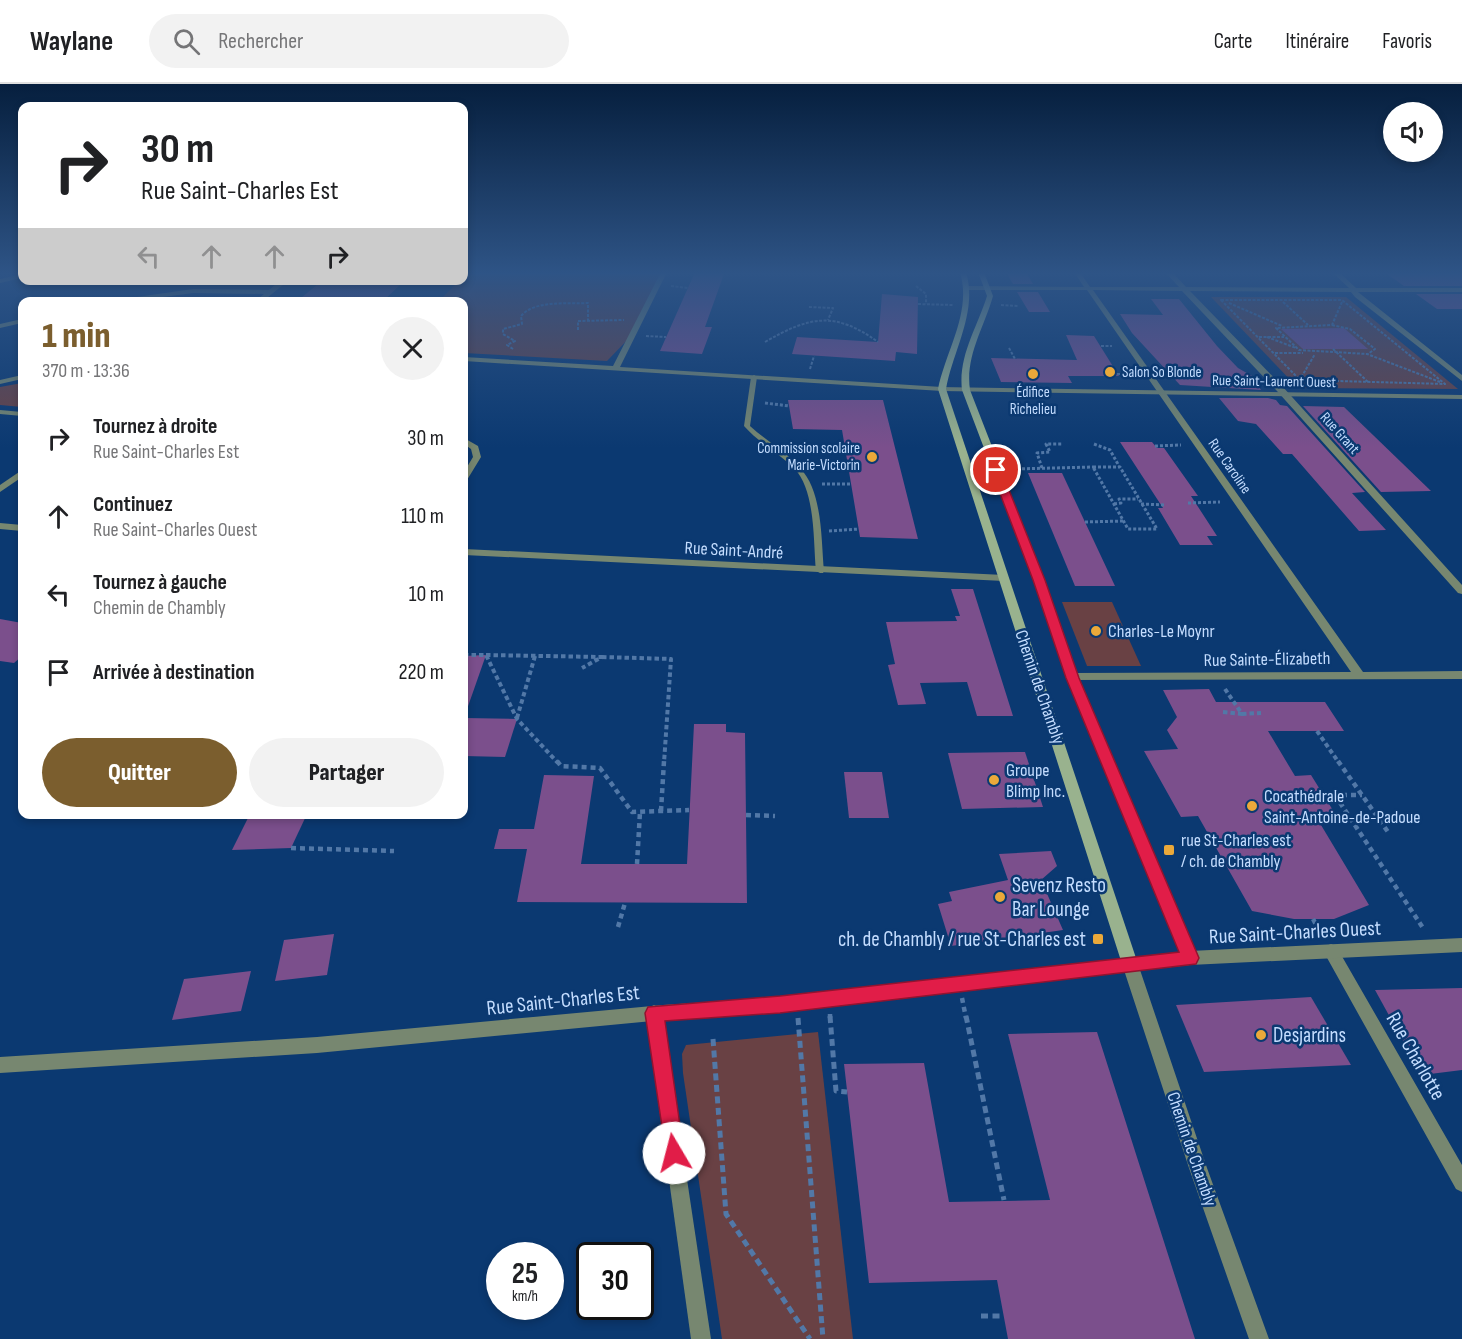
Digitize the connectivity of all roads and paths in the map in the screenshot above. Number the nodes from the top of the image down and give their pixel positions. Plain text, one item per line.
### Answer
1 (503, 331) edge
2 (635, 331) edge
3 (782, 331) edge
4 (861, 331) edge
5 (958, 331) edge
6 (979, 331) edge
7 (1118, 331) edge
8 (1224, 331) edge
9 (1252, 331) edge
10 (1279, 331) edge
11 (1352, 331) edge
12 (1380, 331) edge
13 (1401, 331) edge
14 (1259, 337) junction
15 (1267, 337) junction
16 (1285, 337) junction
17 (765, 342) dead end
18 (878, 342) dead end
19 (1009, 348) dead end
20 (1334, 349) dead end
21 (1299, 350) junction
22 (1307, 352) junction
23 (1274, 353) junction
24 (1315, 354) junction
25 (1338, 354) junction
26 (1367, 354) junction
27 (1015, 358) dead end
28 (468, 359) edge
29 (508, 362) junction
30 (616, 368) junction
31 (754, 377) junction
32 (18, 378) edge
33 (771, 378) junction
34 (1462, 379) edge
35 (1300, 380) junction
36 (0, 382) edge
37 (1368, 383) junction
38 (1446, 384) junction
39 (1294, 387) dead end
40 (1454, 387) dead end
41 (942, 389) junction
42 (966, 390) junction
43 (1160, 392) junction
44 (1284, 394) junction
45 (1462, 397) edge
46 (789, 406) dead end
47 (0, 412) edge
48 (18, 414) edge
49 (468, 444) edge
50 (1062, 444) dead end
51 (1094, 444) dead end
52 (1196, 445) junction
53 (1155, 446) dead end
54 (1093, 467) junction
55 (1120, 467) junction
56 (1035, 468) junction
57 (1042, 468) junction
58 (996, 470) junction
59 (468, 472) edge
60 (1037, 473) dead end
61 (18, 475) edge
62 (809, 483) junction
63 (851, 484) dead end
64 (0, 489) edge
65 (1139, 501) junction
66 (1237, 502) junction
67 (1188, 503) dead end
68 (1114, 504) junction
69 (1166, 506) dead end
70 (1123, 521) junction
71 (1085, 522) dead end
72 (0, 526) edge
73 (18, 528) edge
74 (859, 529) dead end
75 (816, 531) junction
76 (468, 552) edge
77 (820, 571) junction
78 (1004, 578) junction
79 (1462, 591) edge
80 (468, 655) edge
81 (486, 655) junction
82 (535, 656) junction
83 (602, 657) junction
84 (582, 668) dead end
85 (1462, 675) edge
86 (1359, 676) junction
87 (1072, 678) junction
88 (1218, 678) junction
89 (1223, 712) dead end
90 (1261, 713) dead end
91 (1242, 714) junction
92 (517, 719) junction
93 (1317, 731) dead end
94 (1324, 795) dead end
95 (1335, 795) junction
96 (1362, 795) junction
97 (689, 810) dead end
98 (661, 811) junction
99 (640, 812) junction
100 (746, 815) dead end
101 (775, 816) dead end
102 (1389, 832) dead end
103 (291, 848) dead end
104 (394, 851) dead end
105 (637, 864) dead end
106 (626, 903) dead end
107 (618, 927) dead end
108 (1462, 945) edge
109 (1434, 947) junction
110 (1331, 951) junction
111 (1190, 958) junction
112 (1130, 964) junction
113 (959, 985) junction
114 (829, 999) junction
115 (796, 1002) junction
116 (654, 1013) junction
117 (713, 1039) dead end
118 (0, 1065) edge
119 (847, 1092) dead end
120 (1462, 1183) edge
121 (1004, 1200) dead end
122 (981, 1316) dead end
123 (1003, 1316) dead end
124 (701, 1339) edge
125 (810, 1339) edge
126 (823, 1339) edge
127 (1259, 1339) edge

1 - 29 path
2 - 30 street
3 - 17 path
4 - 18 path
5 - 41 main road
6 - 42 main road, Chemin de Chambly
7 - 43 street, Rue Caroline
8 - 44 street, Rue Grant
9 - 14 path
10 - 16 path
11 - 26 path
12 - 38 path
13 - 34 street
14 - 15 path
14 - 23 path
15 - 16 path
15 - 21 path
16 - 21 path
19 - 27 path
20 - 25 path
21 - 22 path
22 - 23 path
22 - 24 path
23 - 35 path
24 - 25 path
24 - 35 path
25 - 26 path
25 - 37 path
26 - 38 path
28 - 29 street, Rue Saint-Laurent Ouest
29 - 30 street, Rue Saint-Laurent Ouest
30 - 31 street, Rue Saint-Laurent Ouest
31 - 33 street, Rue Saint-Laurent Ouest
31 - 62 lane
32 - 36 street
33 - 41 street, Rue Saint-Laurent Ouest
33 - 46 path
35 - 37 path
35 - 39 path
37 - 38 path
38 - 40 path
41 - 42 street, Rue Saint-Laurent Ouest
41 - 78 main road, Chemin de Chambly
42 - 43 street, Rue Saint-Laurent Ouest
42 - 58 main road, Chemin de Chambly
43 - 44 street, Rue Saint-Laurent Ouest
43 - 52 street, Rue Caroline
44 - 45 street, Rue Saint-Laurent Ouest
44 - 79 street, Rue Grant
47 - 48 street
49 - 59 street
50 - 57 path
51 - 55 path
52 - 53 path
52 - 66 street, Rue Caroline
54 - 55 path
54 - 57 path
54 - 68 path
55 - 65 path
56 - 57 path
56 - 58 path
56 - 60 path
58 - 87 main road, Chemin de Chambly
61 - 64 street
62 - 63 path
62 - 75 lane
65 - 68 path
65 - 69 path
65 - 70 path
66 - 67 path
66 - 86 street, Rue Caroline
68 - 70 path
70 - 71 path
72 - 73 street
74 - 75 path
75 - 77 lane
76 - 77 street, Rue Saint-André
77 - 78 street, Rue Saint-André
78 - 112 main road, Chemin de Chambly
80 - 81 path
81 - 82 path
81 - 92 path
82 - 83 path
82 - 92 path
83 - 84 path
83 - 98 path
85 - 86 street, Rue Sainte-Élizabeth
86 - 88 street, Rue Sainte-Élizabeth
87 - 88 street, Rue Sainte-Élizabeth
87 - 111 main road, Chemin de Chambly
88 - 91 path
89 - 91 path
90 - 91 path
92 - 99 path
93 - 96 path
94 - 95 path
95 - 96 path
95 - 109 path
96 - 102 path
97 - 98 path
98 - 99 path
99 - 105 path
100 - 101 path
103 - 104 path
106 - 107 path
108 - 109 street, Rue Saint-Charles Ouest
109 - 110 street, Rue Saint-Charles Ouest
110 - 111 street, Rue Saint-Charles Ouest
110 - 120 street, Rue Charlotte
111 - 112 street, Rue Saint-Charles Ouest
112 - 113 street, Rue Saint-Charles Est
112 - 127 street, Chemin de Chambly
113 - 114 street, Rue Saint-Charles Est
113 - 121 path
114 - 115 street, Rue Saint-Charles Est
114 - 119 path
115 - 116 street, Rue Saint-Charles Est
115 - 126 path
116 - 118 street, Rue Saint-Charles Est
116 - 124 street
117 - 125 path
122 - 123 path

